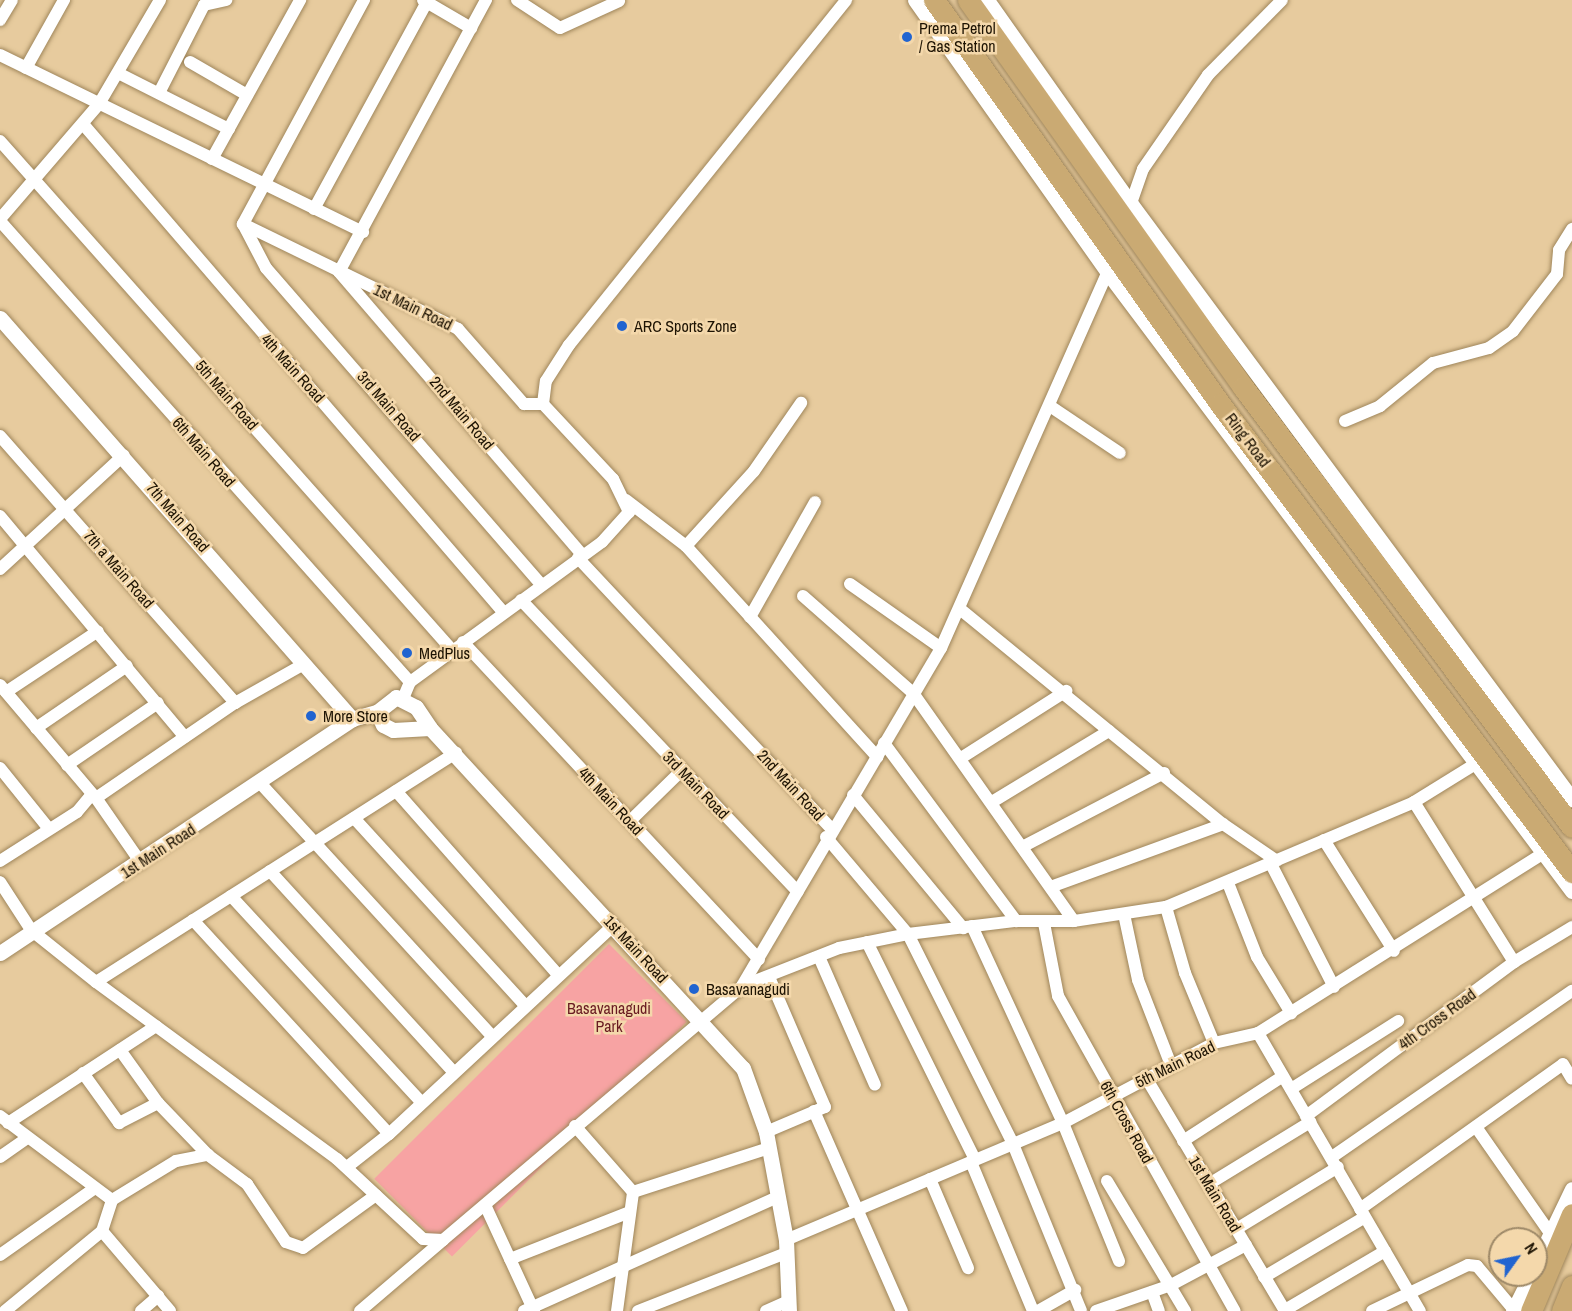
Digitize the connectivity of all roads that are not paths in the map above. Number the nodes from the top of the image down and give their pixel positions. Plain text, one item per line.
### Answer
1 (12, 0) edge
2 (64, 0) edge
3 (160, 0) edge
4 (226, 0) edge
5 (300, 0) edge
6 (364, 0) edge
7 (486, 0) edge
8 (517, 0) edge
9 (846, 0) edge
10 (915, 0) edge
11 (934, 0) edge
12 (968, 0) edge
13 (987, 0) edge
14 (1282, 0) edge
15 (425, 1) edge
16 (619, 1) edge
17 (201, 2) edge
18 (0, 20) edge
19 (471, 28) junction
20 (0, 55) edge
21 (190, 62) dead end
22 (26, 68) junction
23 (120, 74) junction
24 (159, 93) junction
25 (247, 95) junction
26 (99, 104) junction
27 (83, 124) junction
28 (229, 129) junction
29 (0, 141) edge
30 (212, 159) junction
31 (37, 179) junction
32 (262, 183) junction
33 (314, 209) junction
34 (1128, 211) junction
35 (0, 220) edge
36 (243, 224) junction
37 (1572, 230) edge
38 (363, 232) junction
39 (1111, 246) junction
40 (339, 272) junction
41 (1108, 273) junction
42 (0, 318) edge
43 (801, 403) dead end
44 (543, 404) junction
45 (1050, 406) junction
46 (1345, 421) dead end
47 (0, 436) edge
48 (1120, 453) dead end
49 (124, 455) junction
50 (626, 500) junction
51 (815, 502) dead end
52 (65, 507) junction
53 (0, 516) edge
54 (27, 544) junction
55 (686, 546) junction
56 (580, 556) junction
57 (0, 569) edge
58 (542, 584) junction
59 (850, 584) dead end
60 (803, 596) dead end
61 (521, 600) junction
62 (960, 609) junction
63 (504, 614) junction
64 (750, 617) junction
65 (98, 631) junction
66 (463, 642) junction
67 (941, 648) junction
68 (453, 651) junction
69 (304, 664) junction
70 (127, 666) junction
71 (410, 682) junction
72 (3, 688) edge
73 (1066, 691) junction
74 (913, 693) junction
75 (404, 696) junction
76 (158, 703) junction
77 (235, 703) junction
78 (377, 712) junction
79 (352, 719) junction
80 (36, 728) junction
81 (430, 728) junction
82 (1109, 731) junction
83 (185, 737) junction
84 (884, 743) junction
85 (456, 753) junction
86 (877, 757) junction
87 (961, 758) junction
88 (1477, 763) junction
89 (67, 765) junction
90 (0, 768) edge
91 (682, 770) junction
92 (1164, 773) junction
93 (261, 784) junction
94 (396, 791) junction
95 (853, 795) junction
96 (94, 796) junction
97 (1572, 799) edge
98 (992, 802) junction
99 (1414, 802) junction
100 (354, 818) junction
101 (630, 821) junction
102 (1223, 824) junction
103 (1572, 827) edge
104 (49, 829) junction
105 (829, 833) junction
106 (1324, 840) junction
107 (313, 844) junction
108 (1024, 846) junction
109 (1544, 853) junction
110 (0, 861) edge
111 (1274, 862) junction
112 (141, 863) junction
113 (270, 871) junction
114 (1572, 872) edge
115 (0, 882) edge
116 (1228, 883) junction
117 (1053, 886) junction
118 (1572, 891) edge
119 (798, 892) junction
120 (1472, 894) junction
121 (231, 896) junction
122 (1166, 907) junction
123 (1124, 914) junction
124 (193, 920) junction
125 (1017, 921) junction
126 (1074, 921) junction
127 (1044, 923) junction
128 (614, 925) junction
129 (967, 927) junction
130 (1572, 927) edge
131 (31, 930) junction
132 (908, 934) junction
133 (867, 942) junction
134 (1394, 951) junction
135 (0, 952) edge
136 (759, 959) junction
137 (820, 959) junction
138 (1514, 962) junction
139 (558, 975) junction
140 (769, 977) junction
141 (96, 982) junction
142 (742, 986) junction
143 (1334, 987) junction
144 (1572, 991) edge
145 (525, 1005) junction
146 (1291, 1013) junction
147 (704, 1022) junction
148 (1398, 1022) dead end
149 (156, 1026) junction
150 (1258, 1033) junction
151 (491, 1035) junction
152 (1214, 1043) junction
153 (120, 1050) junction
154 (1171, 1065) junction
155 (453, 1070) junction
156 (83, 1073) junction
157 (1145, 1076) junction
158 (1283, 1076) junction
159 (1572, 1079) edge
160 (875, 1085) dead end
161 (1291, 1089) junction
162 (1111, 1098) junction
163 (422, 1102) junction
164 (158, 1103) junction
165 (814, 1112) junction
166 (1308, 1119) junction
167 (4, 1120) edge
168 (1063, 1123) junction
169 (575, 1126) junction
170 (1476, 1127) junction
171 (766, 1132) junction
172 (389, 1134) junction
173 (27, 1138) junction
174 (1183, 1141) junction
175 (1013, 1144) junction
176 (769, 1148) junction
177 (208, 1155) junction
178 (0, 1157) edge
179 (973, 1161) junction
180 (1335, 1162) junction
181 (346, 1167) junction
182 (930, 1179) junction
183 (1107, 1180) dead end
184 (1209, 1184) junction
185 (95, 1188) junction
186 (1572, 1189) edge
187 (633, 1192) junction
188 (376, 1195) junction
189 (778, 1197) junction
190 (112, 1200) junction
191 (486, 1207) junction
192 (630, 1212) junction
193 (853, 1212) junction
194 (1363, 1213) junction
195 (1572, 1214) edge
196 (1238, 1228) junction
197 (102, 1232) junction
198 (1550, 1233) junction
199 (1548, 1237) edge
200 (443, 1240) junction
201 (1246, 1245) junction
202 (786, 1246) junction
203 (1385, 1251) junction
204 (0, 1255) edge
205 (510, 1259) junction
206 (1119, 1261) dead end
207 (622, 1264) junction
208 (1209, 1266) junction
209 (968, 1268) dead end
210 (1264, 1277) junction
211 (1171, 1286) junction
212 (1572, 1286) edge
213 (1527, 1287) edge
214 (1075, 1290) junction
215 (1407, 1291) junction
216 (1152, 1292) junction
217 (158, 1296) junction
218 (788, 1306) edge
219 (530, 1309) edge
220 (1520, 1310) edge
221 (5, 1311) edge
222 (141, 1311) edge
223 (171, 1311) edge
224 (360, 1311) edge
225 (617, 1311) edge
226 (638, 1311) edge
227 (766, 1311) edge
228 (902, 1311) edge
229 (1036, 1311) edge
230 (1081, 1311) edge
231 (1096, 1311) edge
232 (1159, 1311) edge
233 (1185, 1311) edge
234 (1235, 1311) edge
235 (1285, 1311) edge
236 (1372, 1311) edge
237 (1420, 1311) edge
238 (1562, 1311) edge

1 - 18 street
2 - 22 street
3 - 23 street
4 - 17 street
5 - 25 street
6 - 32 street
7 - 19 street
8 - 16 street
9 - 44 street
10 - 41 street
11 - 39 highway, Ring Road
12 - 34 highway, Ring Road
13 - 34 street
14 - 34 street
15 - 19 street
15 - 33 street
17 - 24 street
19 - 38 street
20 - 22 street
21 - 25 street
22 - 26 street
23 - 24 street
23 - 26 street
24 - 28 street
25 - 28 street
26 - 27 street
26 - 30 street
27 - 31 street
27 - 63 street, 4th Main Road
28 - 30 street
29 - 31 street, 5th Main Road
30 - 32 street
31 - 35 street
31 - 68 street, 5th Main Road
32 - 33 street
32 - 36 street
33 - 38 street
34 - 97 street
34 - 103 highway, Ring Road
35 - 71 street, 6th Main Road
36 - 40 street, 1st Main Road
36 - 58 street, 3rd Main Road
37 - 46 street
38 - 40 street
39 - 41 street
39 - 114 highway, Ring Road
40 - 44 street, 1st Main Road
40 - 56 street, 2nd Main Road
41 - 45 street
41 - 88 street
42 - 49 street, 7th Main Road
43 - 55 street
44 - 50 street
45 - 48 street
45 - 62 street
47 - 52 street, 7th a Main Road
49 - 52 street
49 - 69 street, 7th Main Road
50 - 55 street
50 - 56 street
51 - 64 street
52 - 54 street
52 - 77 street, 7th a Main Road
53 - 54 street
54 - 57 street
54 - 65 street
55 - 64 street
56 - 58 street
56 - 105 street, 2nd Main Road
58 - 61 street
59 - 67 street
60 - 74 street
61 - 63 street
61 - 91 street, 3rd Main Road
62 - 67 street
62 - 73 street
63 - 66 street
64 - 86 street
65 - 70 street
65 - 72 street
66 - 68 street
66 - 101 street, 4th Main Road
67 - 74 street
68 - 71 street
69 - 77 street
69 - 79 street, 7th Main Road
70 - 76 street
70 - 80 street
71 - 75 street
72 - 80 street
73 - 82 street
73 - 87 street
74 - 84 street
74 - 87 street
75 - 78 street, 1st Main Road
75 - 81 street, 1st Main Road
76 - 83 street
76 - 89 street
77 - 83 street
78 - 79 street, 1st Main Road
78 - 81 street
79 - 93 street, 1st Main Road
80 - 89 street
81 - 85 street, 1st Main Road
82 - 92 street
82 - 98 street
83 - 96 street
84 - 86 street
84 - 125 street
85 - 94 street
85 - 128 street, 1st Main Road
86 - 95 street
87 - 98 street
88 - 99 street
88 - 109 street
89 - 96 street
90 - 104 street
91 - 101 street
91 - 119 street, 3rd Main Road
92 - 102 street
92 - 108 street
93 - 107 street
93 - 112 street, 1st Main Road
94 - 100 street
94 - 139 street
95 - 105 street
95 - 129 street
96 - 104 street
96 - 112 street
98 - 108 street
99 - 106 street
99 - 120 street
100 - 107 street
100 - 145 street
101 - 136 street, 4th Main Road
102 - 111 street
102 - 117 street
104 - 110 street
105 - 119 street
105 - 132 street, 2nd Main Road
106 - 111 street
106 - 134 street
107 - 113 street
107 - 151 street
108 - 117 street
109 - 118 street
109 - 120 street, 5th Main Road
111 - 116 street
111 - 143 street
112 - 131 street, 1st Main Road
113 - 121 street
113 - 155 street
115 - 131 street
116 - 122 street
116 - 146 street
117 - 126 street
119 - 136 street
120 - 134 street, 5th Main Road
120 - 138 street
121 - 124 street
121 - 163 street
122 - 123 street
122 - 152 street
123 - 126 street
123 - 154 street
124 - 141 street
124 - 172 street
125 - 127 street
125 - 129 street
126 - 127 street
127 - 162 street, 6th Cross Road
128 - 139 street
128 - 147 street, 1st Main Road
129 - 132 street
129 - 168 street
130 - 138 street, 4th Cross Road
131 - 135 street, 1st Main Road
131 - 141 street
132 - 133 street
132 - 175 street, 2nd Main Road
133 - 137 street
133 - 179 street
134 - 143 street, 5th Main Road
136 - 142 street
137 - 140 street
137 - 160 street
138 - 166 street, 4th Cross Road
139 - 145 street
140 - 142 street
140 - 165 street
141 - 149 street
142 - 147 street
143 - 146 street, 5th Main Road
144 - 180 street
145 - 151 street
146 - 150 street, 5th Main Road
147 - 169 street
147 - 171 street, 1st Main Road
148 - 161 street
149 - 153 street
149 - 181 street
150 - 152 street, 5th Main Road
150 - 158 street
151 - 155 street
152 - 154 street, 5th Main Road
153 - 156 street
153 - 164 street
154 - 157 street, 5th Main Road
155 - 163 street
156 - 164 street
156 - 167 street
157 - 162 street, 5th Main Road
157 - 174 street, 1st Main Road
158 - 161 street
158 - 174 street
159 - 170 street
161 - 166 street
162 - 168 street, 5th Main Road
162 - 208 street, 6th Cross Road
163 - 172 street
164 - 177 street
165 - 171 street
165 - 193 street
166 - 180 street
166 - 184 street, 4th Cross Road
167 - 173 street
168 - 175 street, 5th Main Road
168 - 206 street
169 - 187 street
169 - 191 street
170 - 194 street
170 - 198 street
171 - 176 street, 1st Main Road
172 - 181 street
173 - 178 street
173 - 185 street
174 - 184 street, 1st Main Road
175 - 179 street, 5th Main Road
175 - 214 street, 2nd Main Road
176 - 187 street
176 - 189 street, 1st Main Road
177 - 188 street
177 - 190 street
179 - 182 street, 5th Main Road
179 - 229 street
180 - 194 street
180 - 196 street
181 - 188 street
182 - 193 street, 5th Main Road
182 - 209 street
183 - 211 street
184 - 196 street, 1st Main Road
185 - 190 street
185 - 204 street
186 - 198 street
187 - 192 street
188 - 200 street
189 - 202 street, 1st Main Road
189 - 207 street
190 - 197 street
191 - 200 street
191 - 205 street
192 - 205 street
192 - 207 street
193 - 202 street, 5th Main Road
193 - 228 street
194 - 203 street
194 - 210 street
195 - 220 highway
196 - 201 street, 1st Main Road
197 - 217 street
197 - 221 street
198 - 199 street
200 - 224 street
201 - 208 street
201 - 210 street, 1st Main Road
202 - 218 street, 1st Main Road
202 - 226 street, 5th Main Road
203 - 215 street
203 - 235 street
205 - 219 street
207 - 219 street
207 - 225 street
208 - 211 street
208 - 234 street, 6th Cross Road
210 - 235 street, 1st Main Road
211 - 216 street
211 - 233 street
212 - 238 highway
213 - 220 street
214 - 229 street
214 - 230 street, 2nd Main Road
215 - 220 street
215 - 236 street
215 - 237 street
216 - 231 street
216 - 232 street
217 - 222 street
217 - 223 street
218 - 227 street

